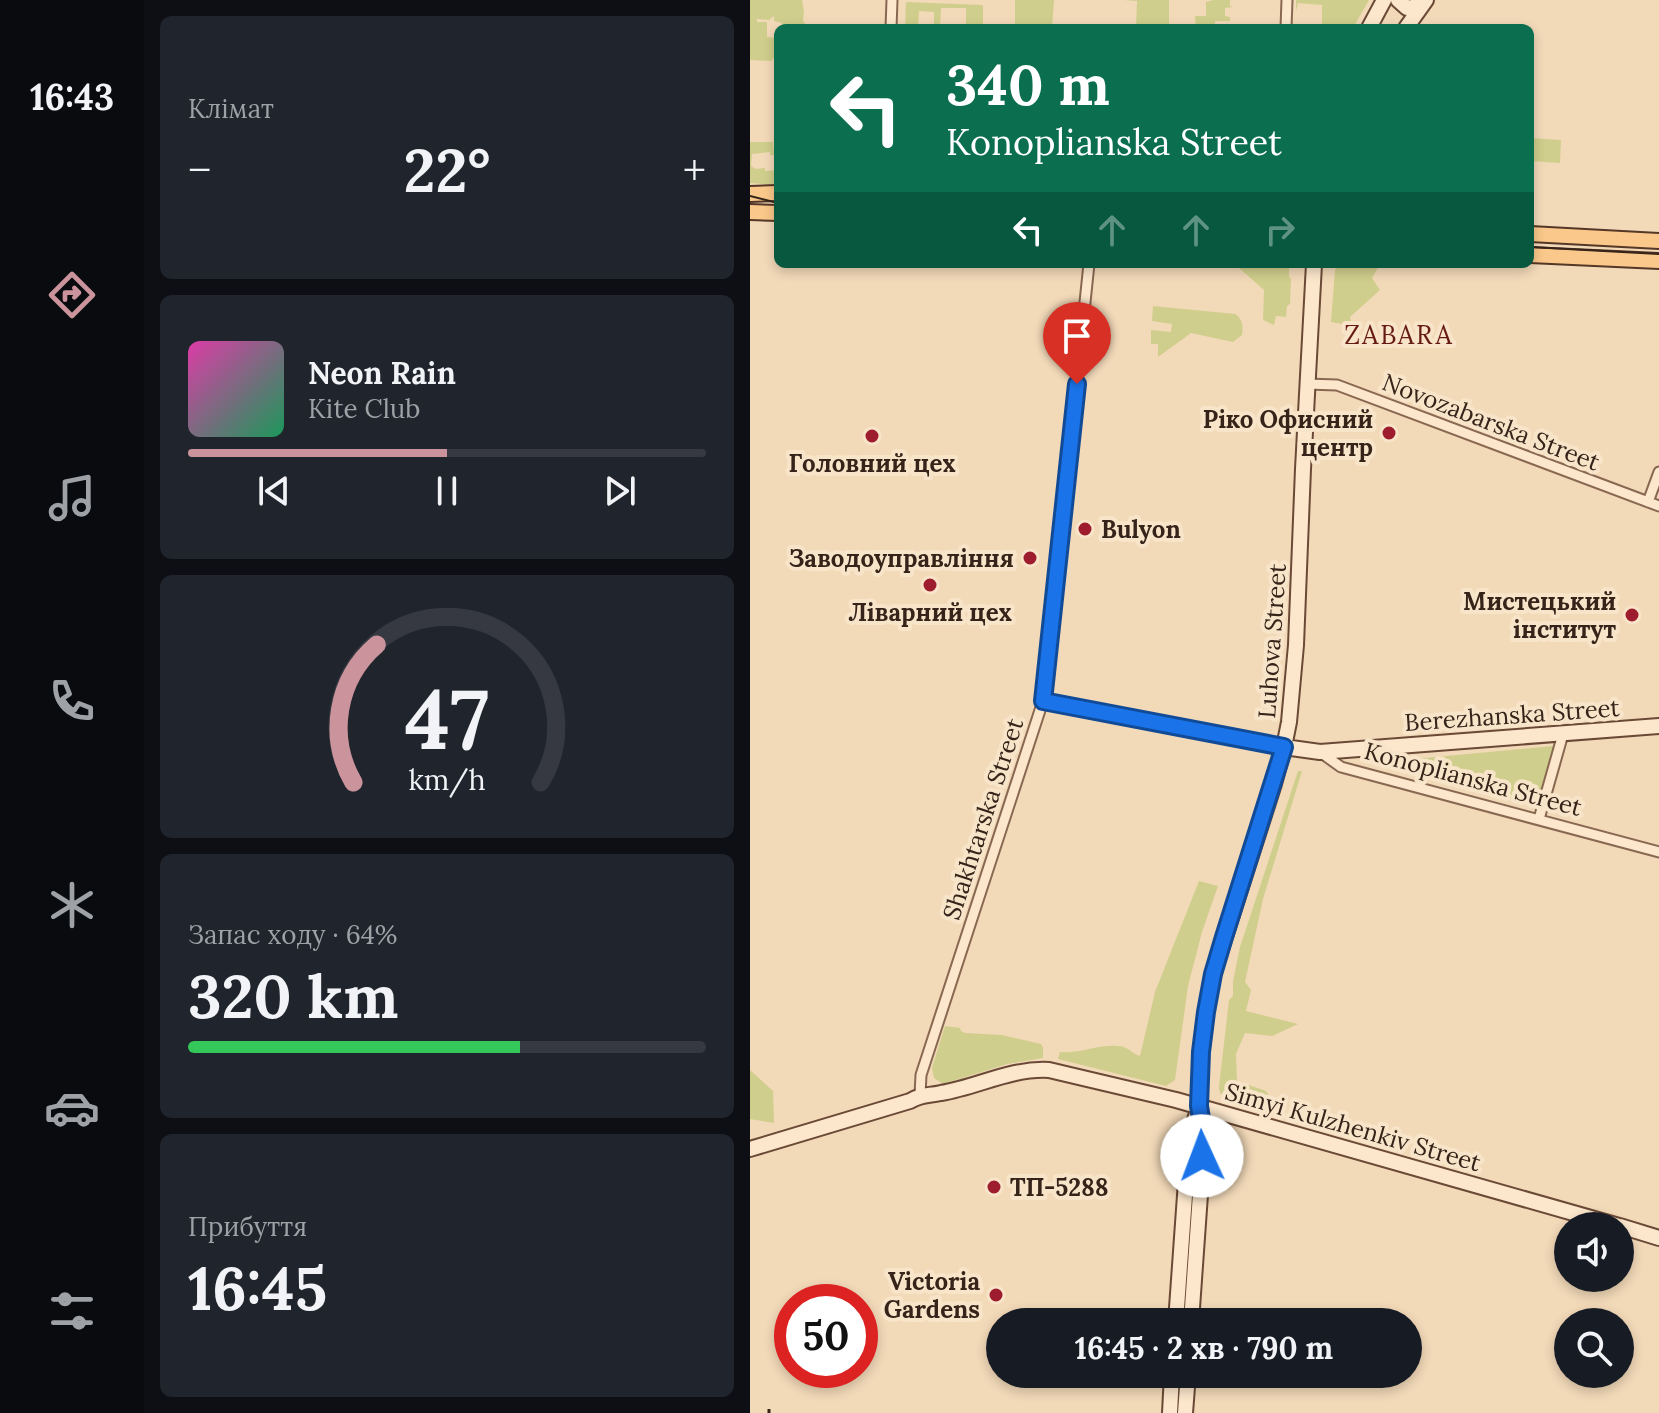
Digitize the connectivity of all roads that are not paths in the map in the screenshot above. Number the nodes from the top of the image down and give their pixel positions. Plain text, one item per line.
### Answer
1 (892, 0) edge
2 (1287, 0) edge
3 (1384, 0) edge
4 (1398, 0) edge
5 (1426, 0) edge
6 (891, 24) edge
7 (1286, 24) edge
8 (1371, 24) edge
9 (1409, 24) edge
10 (774, 193) edge
11 (750, 194) edge
12 (750, 212) edge
13 (774, 213) edge
14 (1534, 234) edge
15 (1659, 241) edge
16 (1534, 255) edge
17 (1659, 261) edge
18 (1089, 268) edge
19 (1314, 268) edge
20 (1307, 384) junction
21 (1659, 472) edge
22 (1648, 502) junction
23 (1659, 506) edge
24 (1043, 701) junction
25 (1659, 726) edge
26 (1563, 734) junction
27 (1284, 747) junction
28 (1320, 752) junction
29 (1539, 819) junction
30 (1659, 852) edge
31 (920, 1095) junction
32 (1199, 1106) junction
33 (750, 1149) edge
34 (1571, 1212) edge
35 (1634, 1230) edge
36 (1659, 1238) edge
37 (1177, 1308) edge
38 (1192, 1308) edge
39 (1171, 1388) edge
40 (1187, 1388) edge
41 (1170, 1413) edge
42 (1185, 1413) edge

1 - 6 street
2 - 7 street
3 - 8 main road
4 - 5 main road
5 - 9 main road
10 - 11 main road
12 - 13 main road
14 - 15 main road
16 - 17 main road
18 - 24 street, Shakhtarska Street
19 - 20 main road, Luhova Street
20 - 22 street, Novozabarska Street
20 - 27 main road, Luhova Street
21 - 22 street
22 - 23 street, Novozabarska Street
24 - 27 street, Konoplianska Street
24 - 31 street, Shakhtarska Street
25 - 26 main road, Berezhanska Street
26 - 28 main road, Berezhanska Street
26 - 29 street
27 - 28 main road, Konoplianska Street
27 - 32 main road, Luhova Street
28 - 29 street, Konoplianska Street
29 - 30 street, Konoplianska Street
31 - 32 main road, Simyi Kulzhenkiv Street
31 - 33 main road, Simyi Kulzhenkiv Street
32 - 34 main road, Simyi Kulzhenkiv Street
32 - 37 main road, Luhova Street
32 - 38 main road, Luhova Street
35 - 36 main road, Simyi Kulzhenkiv Street
39 - 41 main road
40 - 42 main road

